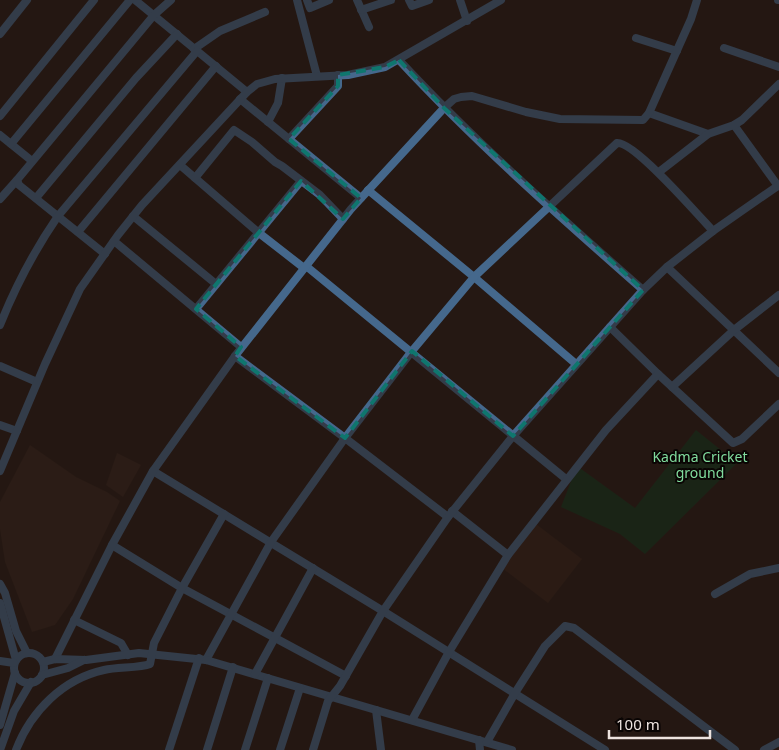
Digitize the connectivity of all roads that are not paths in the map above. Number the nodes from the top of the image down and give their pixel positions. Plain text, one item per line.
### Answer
1 (27, 0) edge
2 (94, 0) edge
3 (130, 0) edge
4 (134, 0) edge
5 (171, 0) edge
6 (297, 0) edge
7 (307, 0) edge
8 (329, 0) edge
9 (357, 0) edge
10 (392, 0) edge
11 (409, 0) edge
12 (428, 0) edge
13 (460, 0) edge
14 (501, 0) edge
15 (697, 0) edge
16 (361, 10) junction
17 (265, 12) dead end
18 (154, 15) junction
19 (467, 21) junction
20 (369, 27) dead end
21 (0, 34) edge
22 (177, 34) junction
23 (636, 38) dead end
24 (724, 48) dead end
25 (196, 50) junction
26 (677, 51) junction
27 (399, 60) junction
28 (216, 66) junction
29 (779, 67) edge
30 (338, 75) junction
31 (317, 76) junction
32 (282, 78) junction
33 (779, 84) edge
34 (247, 92) junction
35 (240, 99) junction
36 (444, 108) junction
37 (649, 113) junction
38 (0, 116) edge
39 (268, 122) junction
40 (734, 125) junction
41 (708, 134) junction
42 (0, 135) edge
43 (289, 139) junction
44 (11, 144) junction
45 (32, 161) junction
46 (180, 165) junction
47 (659, 172) junction
48 (195, 178) junction
49 (17, 180) junction
50 (301, 181) junction
51 (778, 186) edge
52 (368, 190) junction
53 (0, 198) edge
54 (36, 198) junction
55 (361, 198) junction
56 (548, 206) junction
57 (58, 216) junction
58 (133, 216) junction
59 (343, 219) junction
60 (713, 231) junction
61 (78, 232) junction
62 (258, 232) junction
63 (114, 241) junction
64 (105, 254) junction
65 (305, 267) junction
66 (667, 267) junction
67 (474, 277) junction
68 (216, 284) junction
69 (643, 290) junction
70 (779, 295) edge
71 (196, 309) junction
72 (0, 325) edge
73 (610, 327) junction
74 (734, 330) junction
75 (241, 347) junction
76 (412, 352) junction
77 (234, 356) junction
78 (576, 364) junction
79 (0, 366) edge
80 (779, 373) edge
81 (658, 374) junction
82 (37, 382) junction
83 (672, 387) junction
84 (779, 404) edge
85 (0, 425) edge
86 (17, 431) junction
87 (513, 436) junction
88 (345, 438) junction
89 (0, 471) edge
90 (153, 471) junction
91 (566, 479) junction
92 (224, 514) junction
93 (450, 514) junction
94 (270, 542) junction
95 (112, 545) junction
96 (508, 555) junction
97 (313, 568) junction
98 (779, 568) edge
99 (0, 584) edge
100 (182, 588) junction
101 (715, 594) dead end
102 (0, 603) edge
103 (384, 611) junction
104 (230, 614) junction
105 (74, 620) junction
106 (275, 637) junction
107 (449, 652) junction
108 (26, 653) junction
109 (128, 654) junction
110 (152, 654) junction
111 (55, 659) junction
112 (202, 659) junction
113 (86, 660) junction
114 (0, 661) edge
115 (15, 662) junction
116 (42, 662) junction
117 (232, 667) junction
118 (15, 673) junction
119 (255, 674) junction
120 (42, 675) junction
121 (346, 676) junction
122 (268, 678) junction
123 (31, 682) junction
124 (300, 688) junction
125 (515, 693) junction
126 (331, 696) junction
127 (376, 710) junction
128 (412, 720) junction
129 (1, 722) edge
130 (483, 741) junction
131 (779, 742) edge
132 (0, 750) edge
133 (16, 750) edge
134 (169, 750) edge
135 (207, 750) edge
136 (245, 750) edge
137 (280, 750) edge
138 (313, 750) edge
139 (381, 750) edge
140 (480, 750) edge
141 (512, 750) edge
142 (605, 750) edge
143 (735, 750) edge
144 (764, 750) edge

1 - 21 street
2 - 38 street
3 - 44 street
4 - 18 street
5 - 18 street
6 - 31 street
7 - 8 street
9 - 16 street
10 - 16 street
11 - 12 street
13 - 19 street
14 - 19 street
15 - 26 street
16 - 20 street
17 - 25 street
18 - 22 street
18 - 45 street
19 - 27 street
22 - 25 street
22 - 54 street
23 - 26 street
24 - 29 street
25 - 28 street
25 - 57 street
26 - 37 street
27 - 30 street
27 - 36 street
28 - 34 street
28 - 61 street
30 - 31 street
30 - 43 street
31 - 32 street
32 - 34 street
32 - 39 street
33 - 40 street
34 - 35 street
35 - 39 street
35 - 46 street
36 - 37 street
36 - 52 street
36 - 56 street
37 - 41 street
39 - 43 street
40 - 41 street
40 - 51 street
41 - 47 street
42 - 44 street
43 - 55 street
44 - 45 street
45 - 49 street
46 - 48 street
46 - 58 street
47 - 56 street
47 - 60 street
48 - 50 street
48 - 62 street
49 - 53 street
49 - 54 street
50 - 59 street
50 - 62 street
51 - 60 street
52 - 55 street
52 - 67 street
54 - 57 street
55 - 59 street
56 - 67 street
56 - 69 street
57 - 61 street
57 - 72 street
58 - 63 street
58 - 68 street
59 - 65 street
60 - 66 street
61 - 64 street
62 - 65 street
62 - 68 street
63 - 64 street
63 - 71 street
64 - 82 street
65 - 75 street
65 - 76 street
66 - 69 street
66 - 74 street
67 - 76 street
67 - 78 street
68 - 71 street
69 - 73 street
70 - 74 street
71 - 75 street
73 - 78 street
73 - 81 street
74 - 80 street
74 - 83 street
75 - 77 street
76 - 87 street
76 - 88 street
77 - 88 street
77 - 90 street
78 - 87 street
79 - 82 street
81 - 83 street
81 - 91 street
82 - 86 street
83 - 84 street
85 - 86 street
86 - 89 street
87 - 91 street
87 - 93 street
88 - 93 street
88 - 94 street
90 - 92 street
90 - 95 street
91 - 96 street
92 - 94 street
92 - 100 street
93 - 96 street
93 - 103 street
94 - 97 street
94 - 104 street
95 - 100 street
95 - 105 street
96 - 107 street
97 - 103 street
97 - 106 street
98 - 101 street
99 - 108 street
100 - 104 street
100 - 110 street
102 - 115 street
103 - 107 street
103 - 121 street
104 - 106 street
104 - 112 street
105 - 109 street
105 - 111 street
106 - 119 street
106 - 121 street
107 - 125 street
107 - 128 street
108 - 115 street
108 - 116 street
109 - 110 street
109 - 113 street
110 - 112 street
110 - 133 street
111 - 113 street
111 - 116 street
112 - 117 street
112 - 134 street
113 - 120 street
114 - 115 street
115 - 118 street
116 - 120 street
117 - 119 street
117 - 135 street
118 - 123 street
118 - 129 street
119 - 122 street
120 - 123 street
121 - 126 street
122 - 124 street
122 - 136 street
123 - 132 street
124 - 126 street
124 - 137 street
125 - 130 street
125 - 142 street
125 - 143 street
126 - 127 street
126 - 138 street
127 - 128 street
127 - 139 street
128 - 130 street
130 - 140 street
130 - 141 street
131 - 144 street

